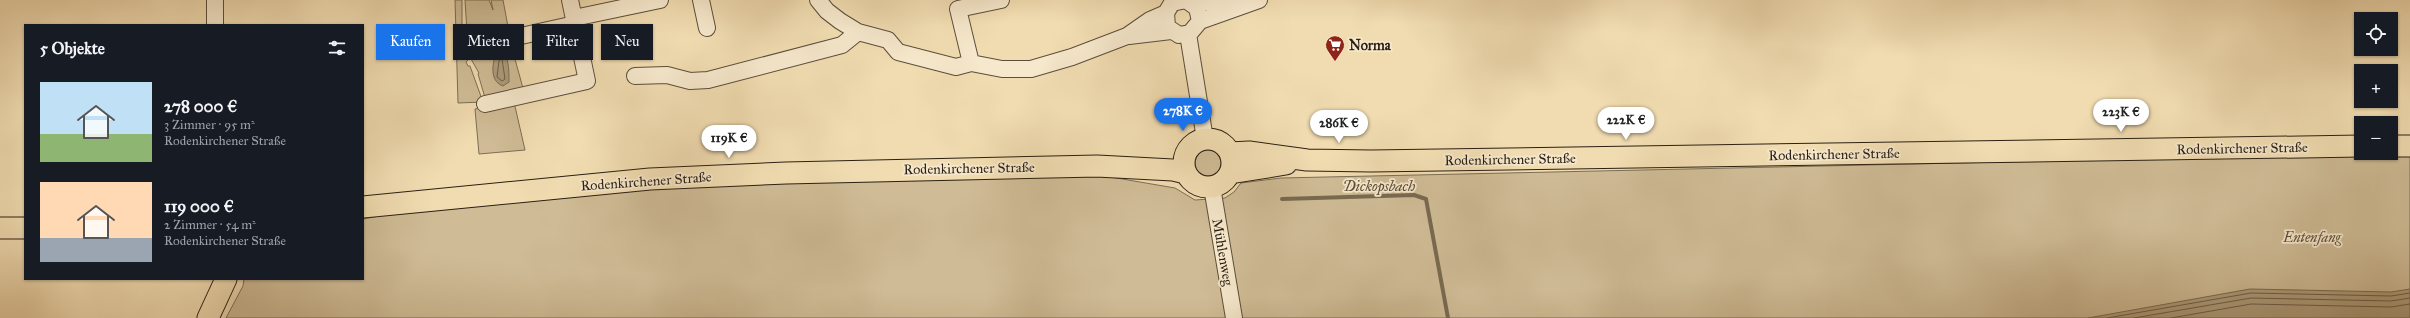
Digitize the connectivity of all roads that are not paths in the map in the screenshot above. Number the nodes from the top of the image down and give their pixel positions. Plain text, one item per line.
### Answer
1 (215, 0) edge
2 (219, 0) edge
3 (570, 0) edge
4 (660, 0) edge
5 (700, 0) edge
6 (818, 0) edge
7 (1001, 0) edge
8 (1227, 0) edge
9 (1259, 0) edge
10 (1184, 1) edge
11 (1166, 13) junction
12 (574, 21) junction
13 (1200, 21) junction
14 (215, 24) edge
15 (708, 28) dead end
16 (1171, 31) junction
17 (858, 32) junction
18 (1188, 34) junction
19 (524, 35) edge
20 (1127, 36) junction
21 (971, 63) junction
22 (635, 76) dead end
23 (485, 104) dead end
24 (1205, 139) junction
25 (2354, 146) edge
26 (2398, 146) edge
27 (2410, 146) edge
28 (1230, 153) junction
29 (1307, 160) junction
30 (1186, 164) junction
31 (1230, 173) junction
32 (1212, 187) junction
33 (364, 207) edge
34 (0, 228) edge
35 (24, 228) edge
36 (226, 280) edge
37 (208, 318) edge
38 (1234, 318) edge

1 - 2 street
1 - 14 street
3 - 12 street
4 - 12 street
5 - 15 street
6 - 17 street
7 - 21 street
8 - 10 street
9 - 13 street
10 - 11 street
10 - 13 street
11 - 16 street
11 - 20 street
12 - 19 street
12 - 23 street
13 - 18 street
16 - 18 street
16 - 20 street
17 - 21 street
17 - 22 street
18 - 24 street
20 - 21 street
24 - 28 main road
24 - 30 main road
25 - 29 main road, Rodenkirchener Straße
26 - 27 main road
28 - 29 main road, Rodenkirchener Straße
28 - 31 main road
29 - 31 main road, Rodenkirchener Straße
30 - 32 main road, Rodenkirchener Straße
30 - 33 main road, Rodenkirchener Straße
31 - 32 main road
32 - 38 street, Mühlenweg
34 - 35 main road
36 - 37 main road

